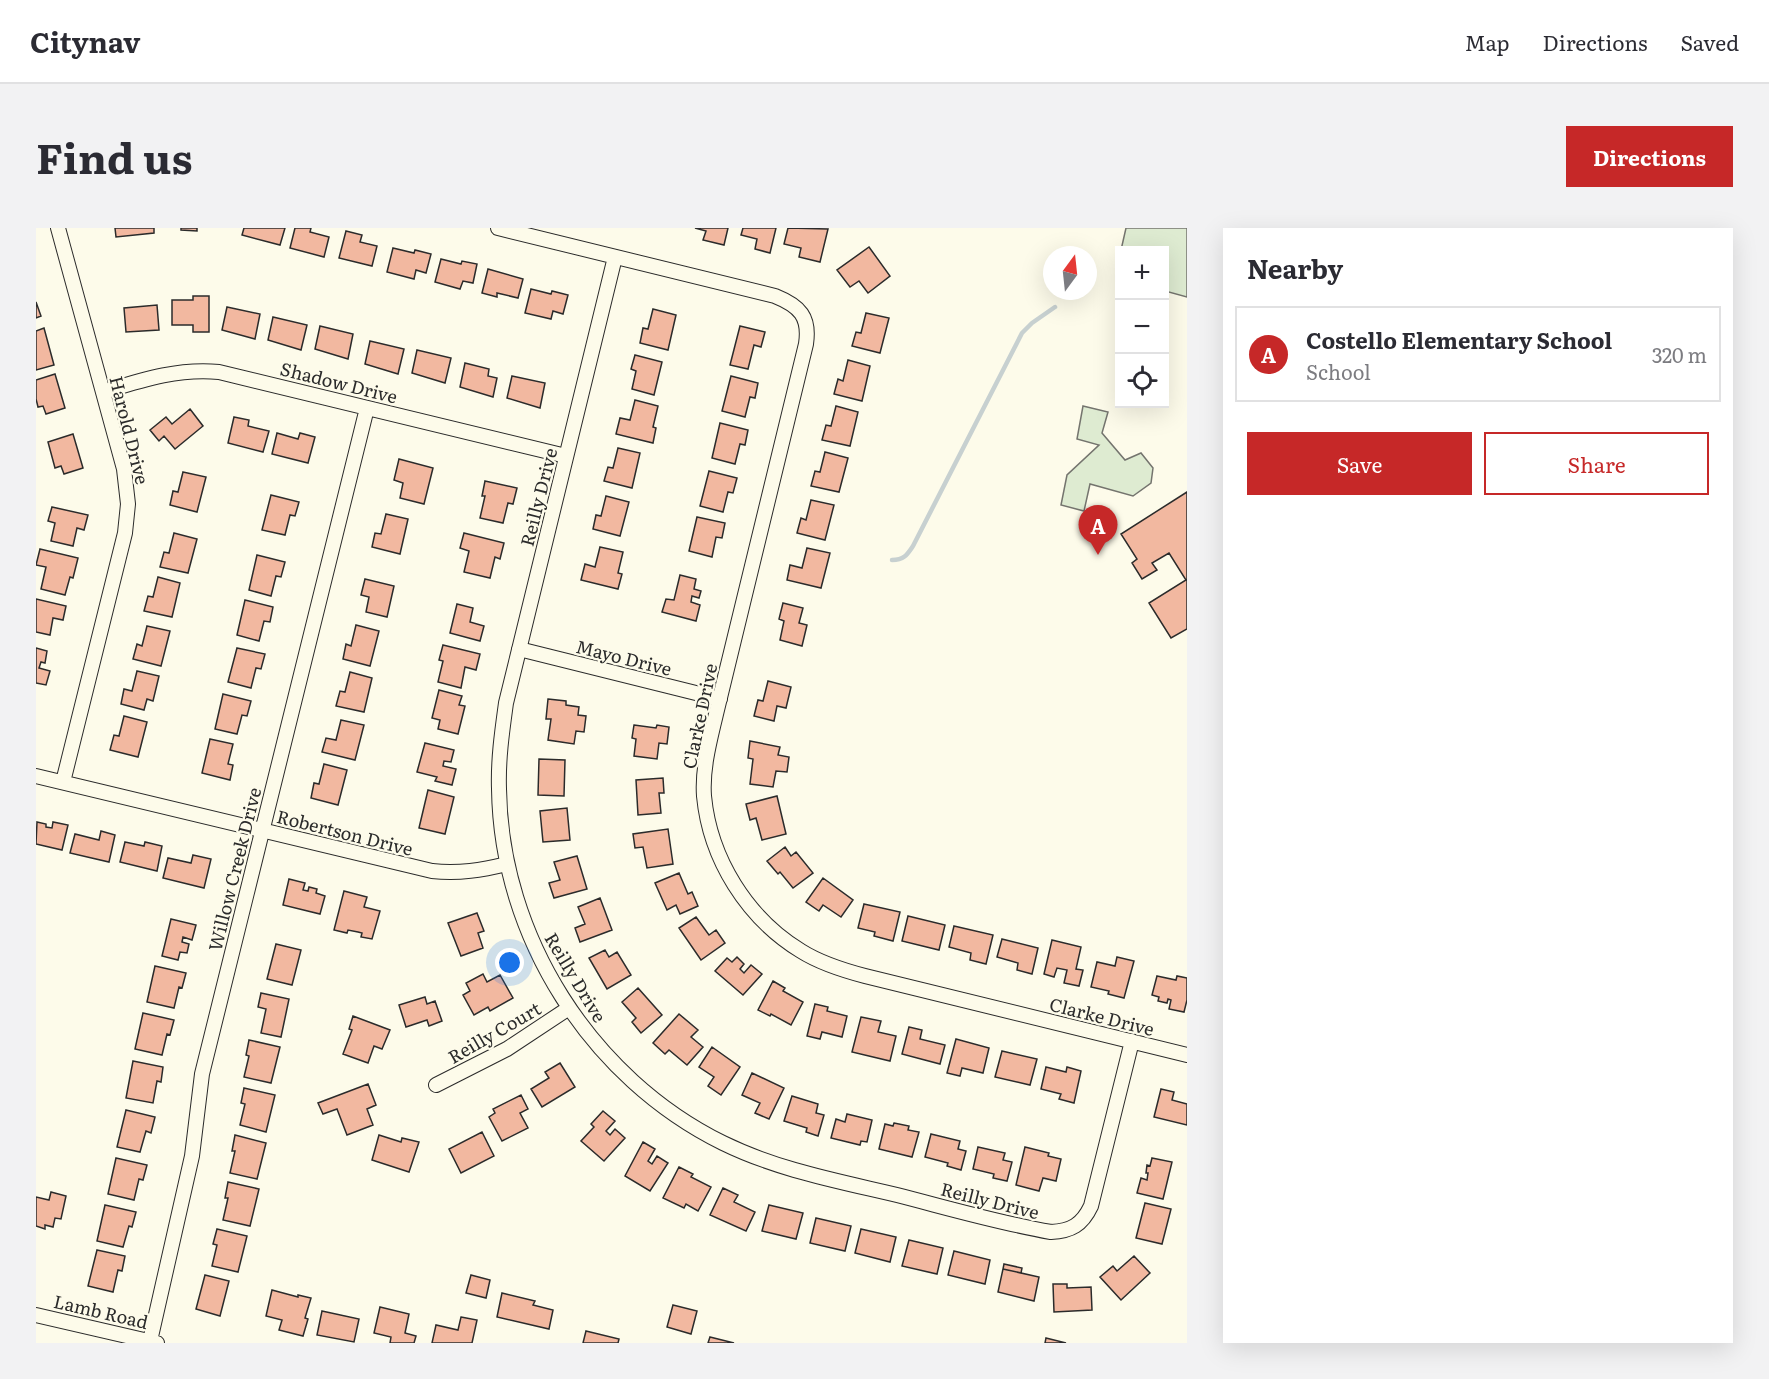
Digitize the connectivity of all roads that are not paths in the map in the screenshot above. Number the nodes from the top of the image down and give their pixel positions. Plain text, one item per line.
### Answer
1 (58, 228) edge
2 (498, 228) edge
3 (615, 257) junction
4 (103, 392) junction
5 (367, 408) junction
6 (566, 456) junction
7 (519, 649) junction
8 (720, 699) junction
9 (36, 776) edge
10 (63, 782) junction
11 (263, 831) junction
12 (507, 864) junction
13 (568, 1008) junction
14 (1132, 1041) junction
15 (1187, 1055) edge
16 (436, 1085) dead end
17 (36, 1315) edge
18 (154, 1342) edge

1 - 4 street, Harold Drive
2 - 3 street
3 - 6 street, Reilly Drive
3 - 8 street, Clarke Drive
4 - 5 street, Shadow Drive
4 - 10 street, Harold Drive
5 - 6 street, Shadow Drive
5 - 11 street, Willow Creek Drive
6 - 7 street, Reilly Drive
7 - 8 street, Mayo Drive
7 - 12 street, Reilly Drive
8 - 14 street, Clarke Drive
9 - 10 street, Robertson Drive
10 - 11 street, Robertson Drive
11 - 12 street, Robertson Drive
11 - 18 street, Willow Creek Drive
12 - 13 street, Reilly Drive
13 - 14 street, Reilly Drive
13 - 16 street, Reilly Court
14 - 15 street, Clarke Drive
17 - 18 street, Lamb Road

